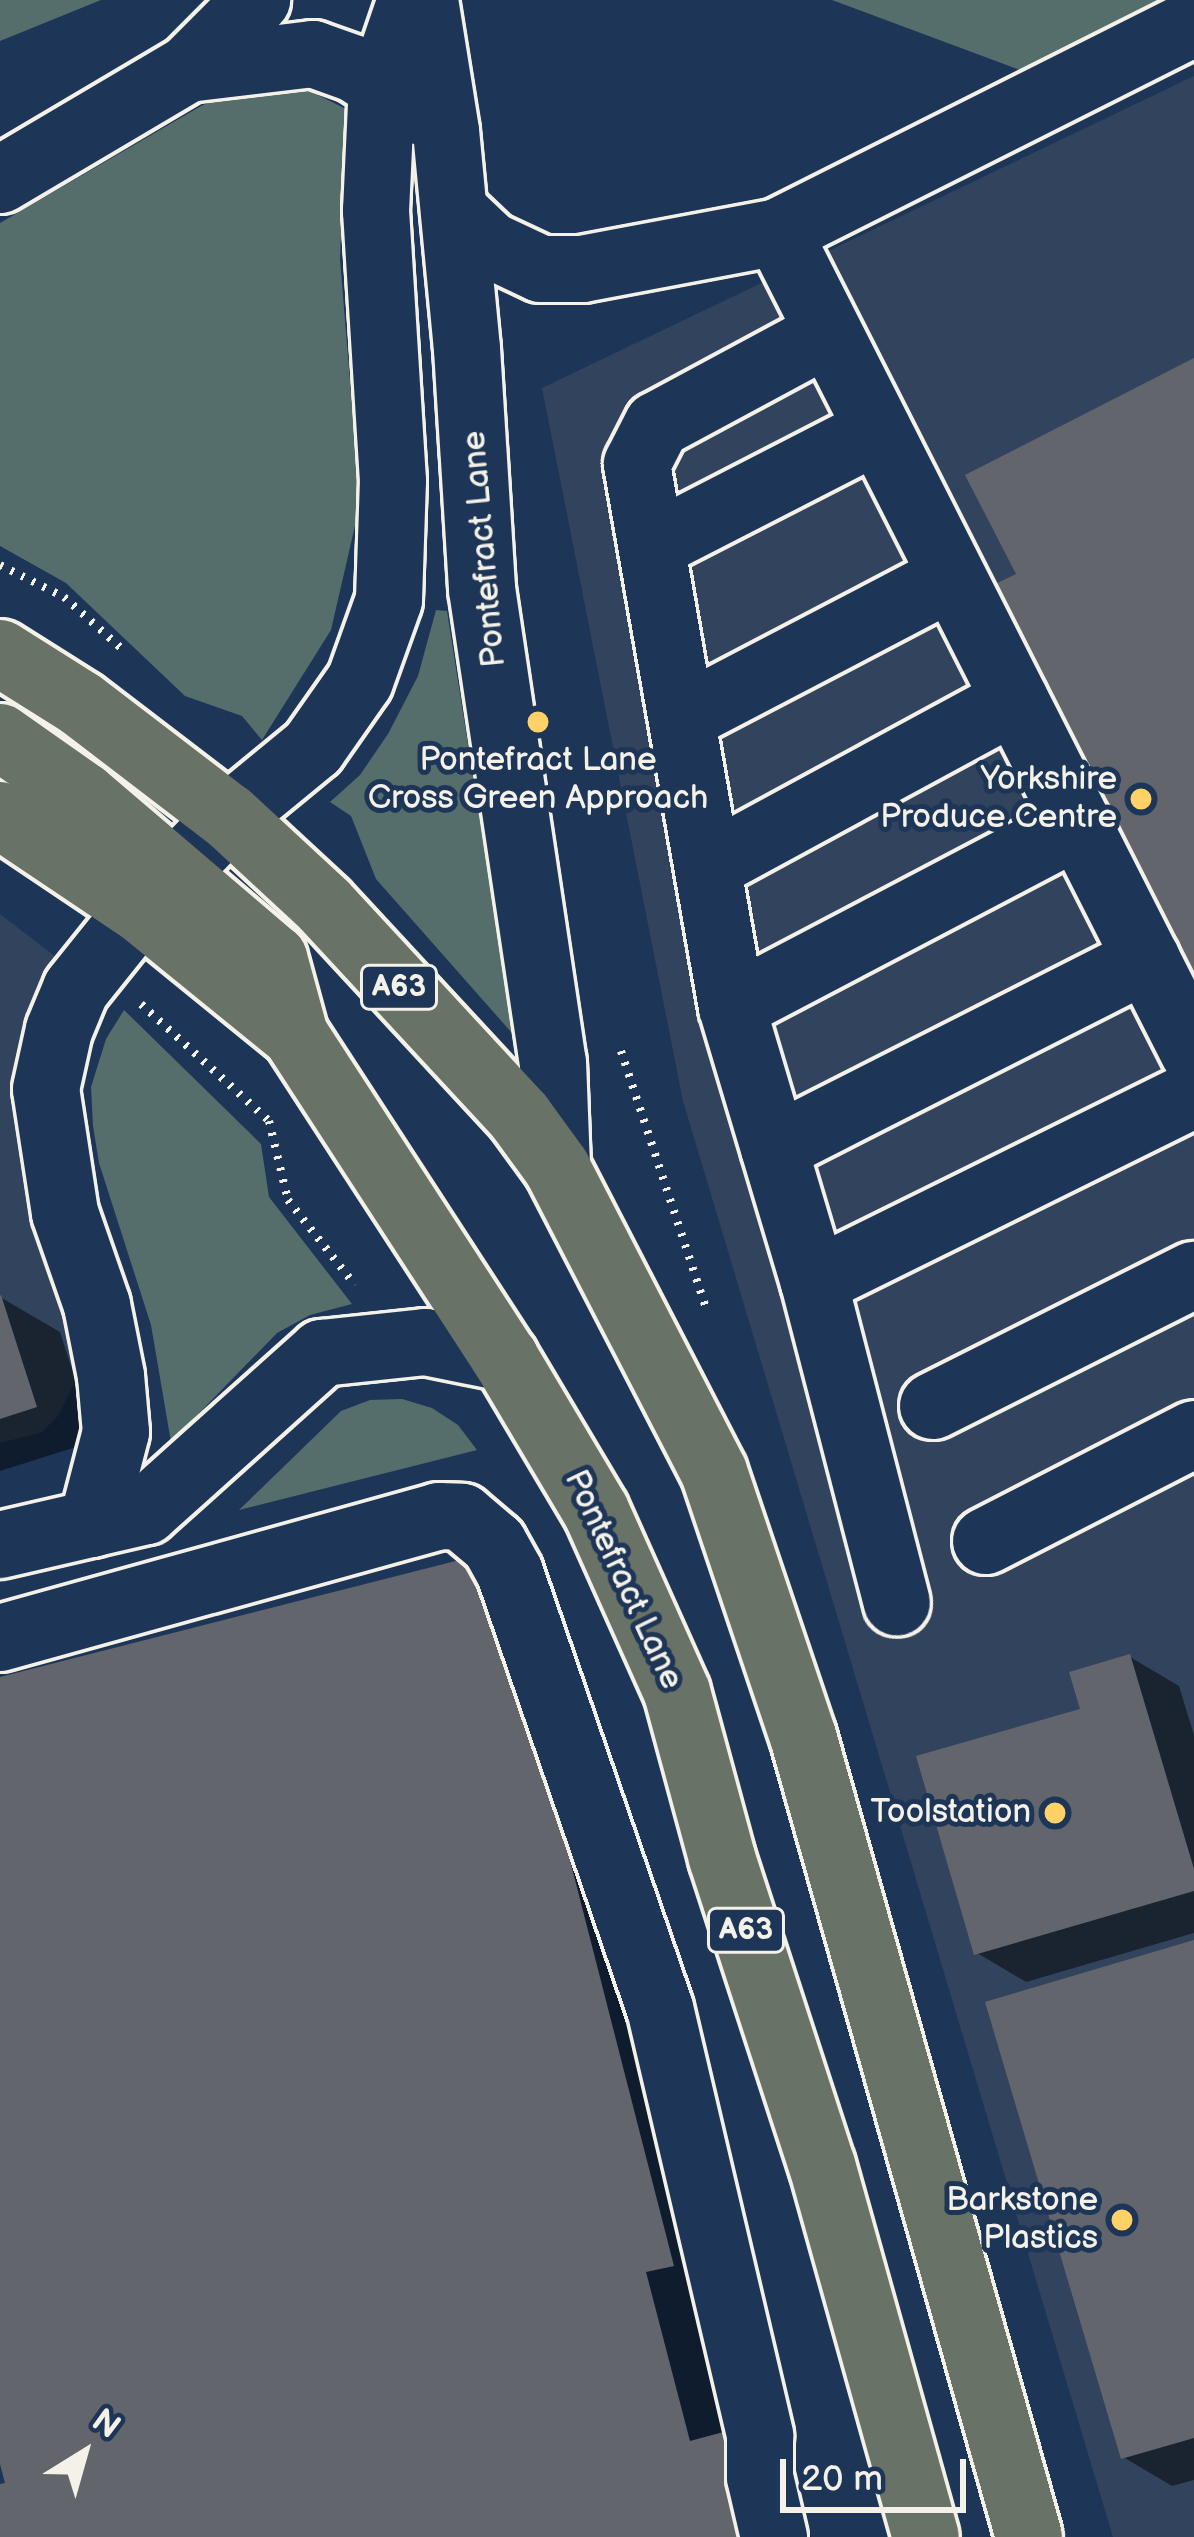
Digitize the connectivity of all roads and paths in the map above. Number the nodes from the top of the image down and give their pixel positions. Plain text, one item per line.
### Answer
1 (257, 0) edge
2 (411, 0) edge
3 (425, 0) edge
4 (1194, 23) edge
5 (188, 69) junction
6 (382, 85) junction
7 (446, 131) junction
8 (0, 180) edge
9 (454, 212) junction
10 (778, 232) junction
11 (583, 269) junction
12 (828, 333) junction
13 (467, 349) junction
14 (878, 430) junction
15 (652, 546) junction
16 (952, 577) junction
17 (0, 653) edge
18 (1015, 700) junction
19 (684, 717) junction
20 (0, 737) edge
21 (0, 815) edge
22 (229, 817) junction
23 (1078, 825) junction
24 (711, 865) junction
25 (156, 877) junction
26 (1147, 959) junction
27 (732, 1007) junction
28 (1194, 1052) edge
29 (1194, 1094) edge
30 (774, 1148) junction
31 (557, 1168) junction
32 (1194, 1275) edge
33 (814, 1282) junction
34 (505, 1358) junction
35 (933, 1406) dead end
36 (1194, 1434) edge
37 (92, 1524) junction
38 (986, 1541) dead end
39 (0, 1545) edge
40 (896, 1603) dead end
41 (0, 1638) edge
42 (774, 2537) edge
43 (926, 2537) edge
44 (1029, 2537) edge

1 - 5 street
2 - 6 street
3 - 7 street, Pontefract Lane
4 - 10 street
5 - 6 street
5 - 8 street
6 - 7 street
6 - 22 street
7 - 9 street, Pontefract Lane
9 - 11 street
9 - 13 street, Pontefract Lane
10 - 11 street
10 - 12 street
11 - 13 street
12 - 14 street
12 - 15 street
13 - 31 street, Pontefract Lane
14 - 15 street
14 - 16 street
15 - 19 street
16 - 18 street
16 - 19 street
17 - 22 highway, Pontefract Lane / A63
18 - 23 street
18 - 24 street
19 - 24 street
20 - 25 highway, A63
21 - 25 highway
22 - 25 street
22 - 31 highway, Pontefract Lane / A63
23 - 26 street
23 - 27 street
24 - 27 street
25 - 34 highway, Pontefract Lane / A63
25 - 37 street
26 - 28 street
26 - 30 street
27 - 30 street
29 - 33 street
30 - 33 street
31 - 44 highway, Pontefract Lane / A63
32 - 35 street
33 - 40 street
34 - 37 street
34 - 43 highway, Pontefract Lane / A63
36 - 38 street
37 - 39 street
41 - 42 street

